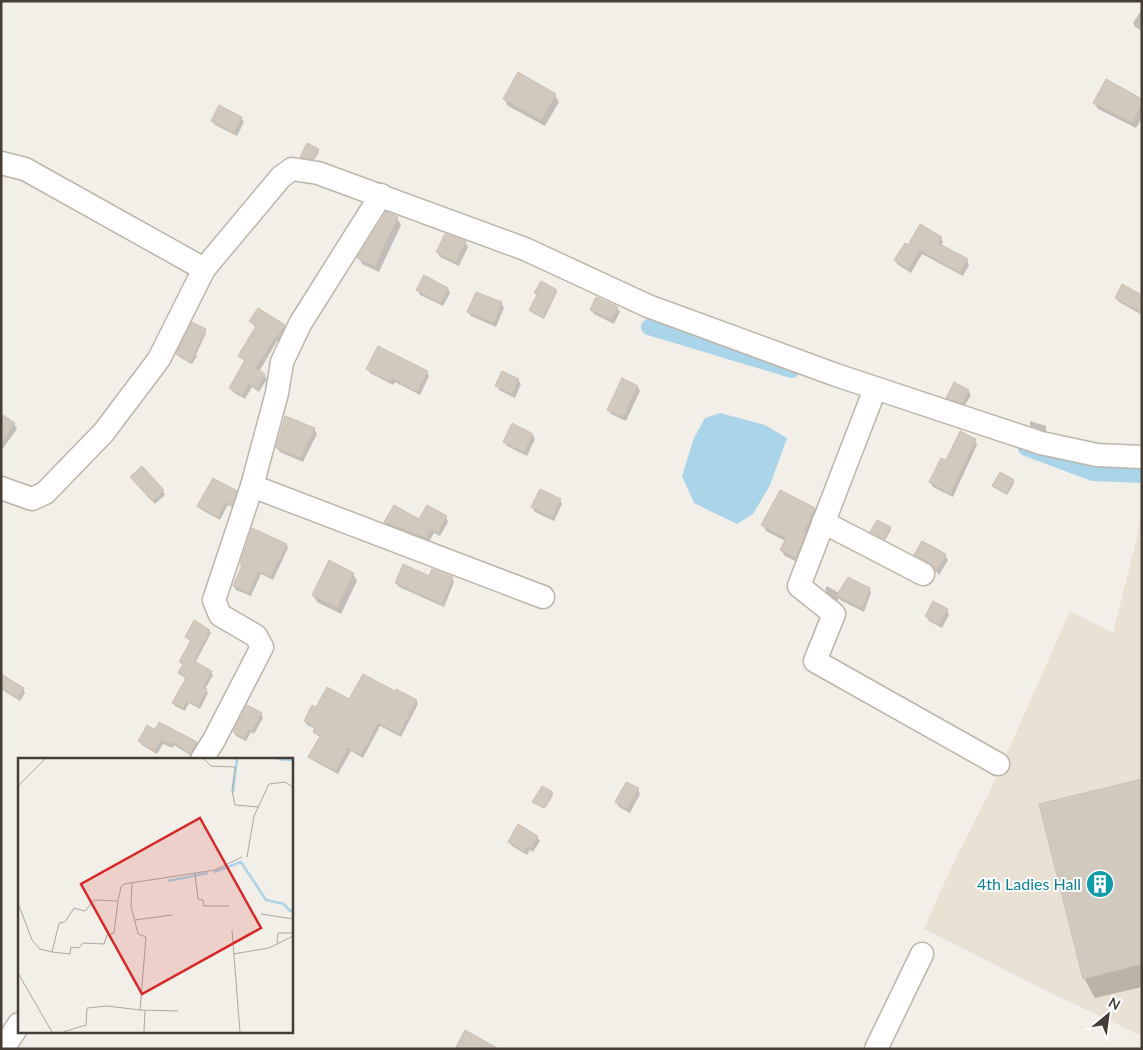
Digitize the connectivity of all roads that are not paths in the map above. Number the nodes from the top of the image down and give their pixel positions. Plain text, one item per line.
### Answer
1 (1, 163) edge
2 (381, 195) junction
3 (204, 269) junction
4 (875, 389) dead end
5 (1142, 457) edge
6 (252, 486) junction
7 (1, 488) edge
8 (823, 522) junction
9 (923, 574) dead end
10 (543, 597) dead end
11 (203, 758) edge
12 (998, 764) dead end
13 (922, 954) dead end
14 (18, 1026) edge
15 (4, 1049) edge
16 (876, 1049) edge

1 - 3 street
2 - 3 street
2 - 5 street
2 - 6 street
3 - 7 street
4 - 8 street
6 - 10 street
6 - 11 street
8 - 9 street
8 - 12 street
13 - 16 street
14 - 15 street

